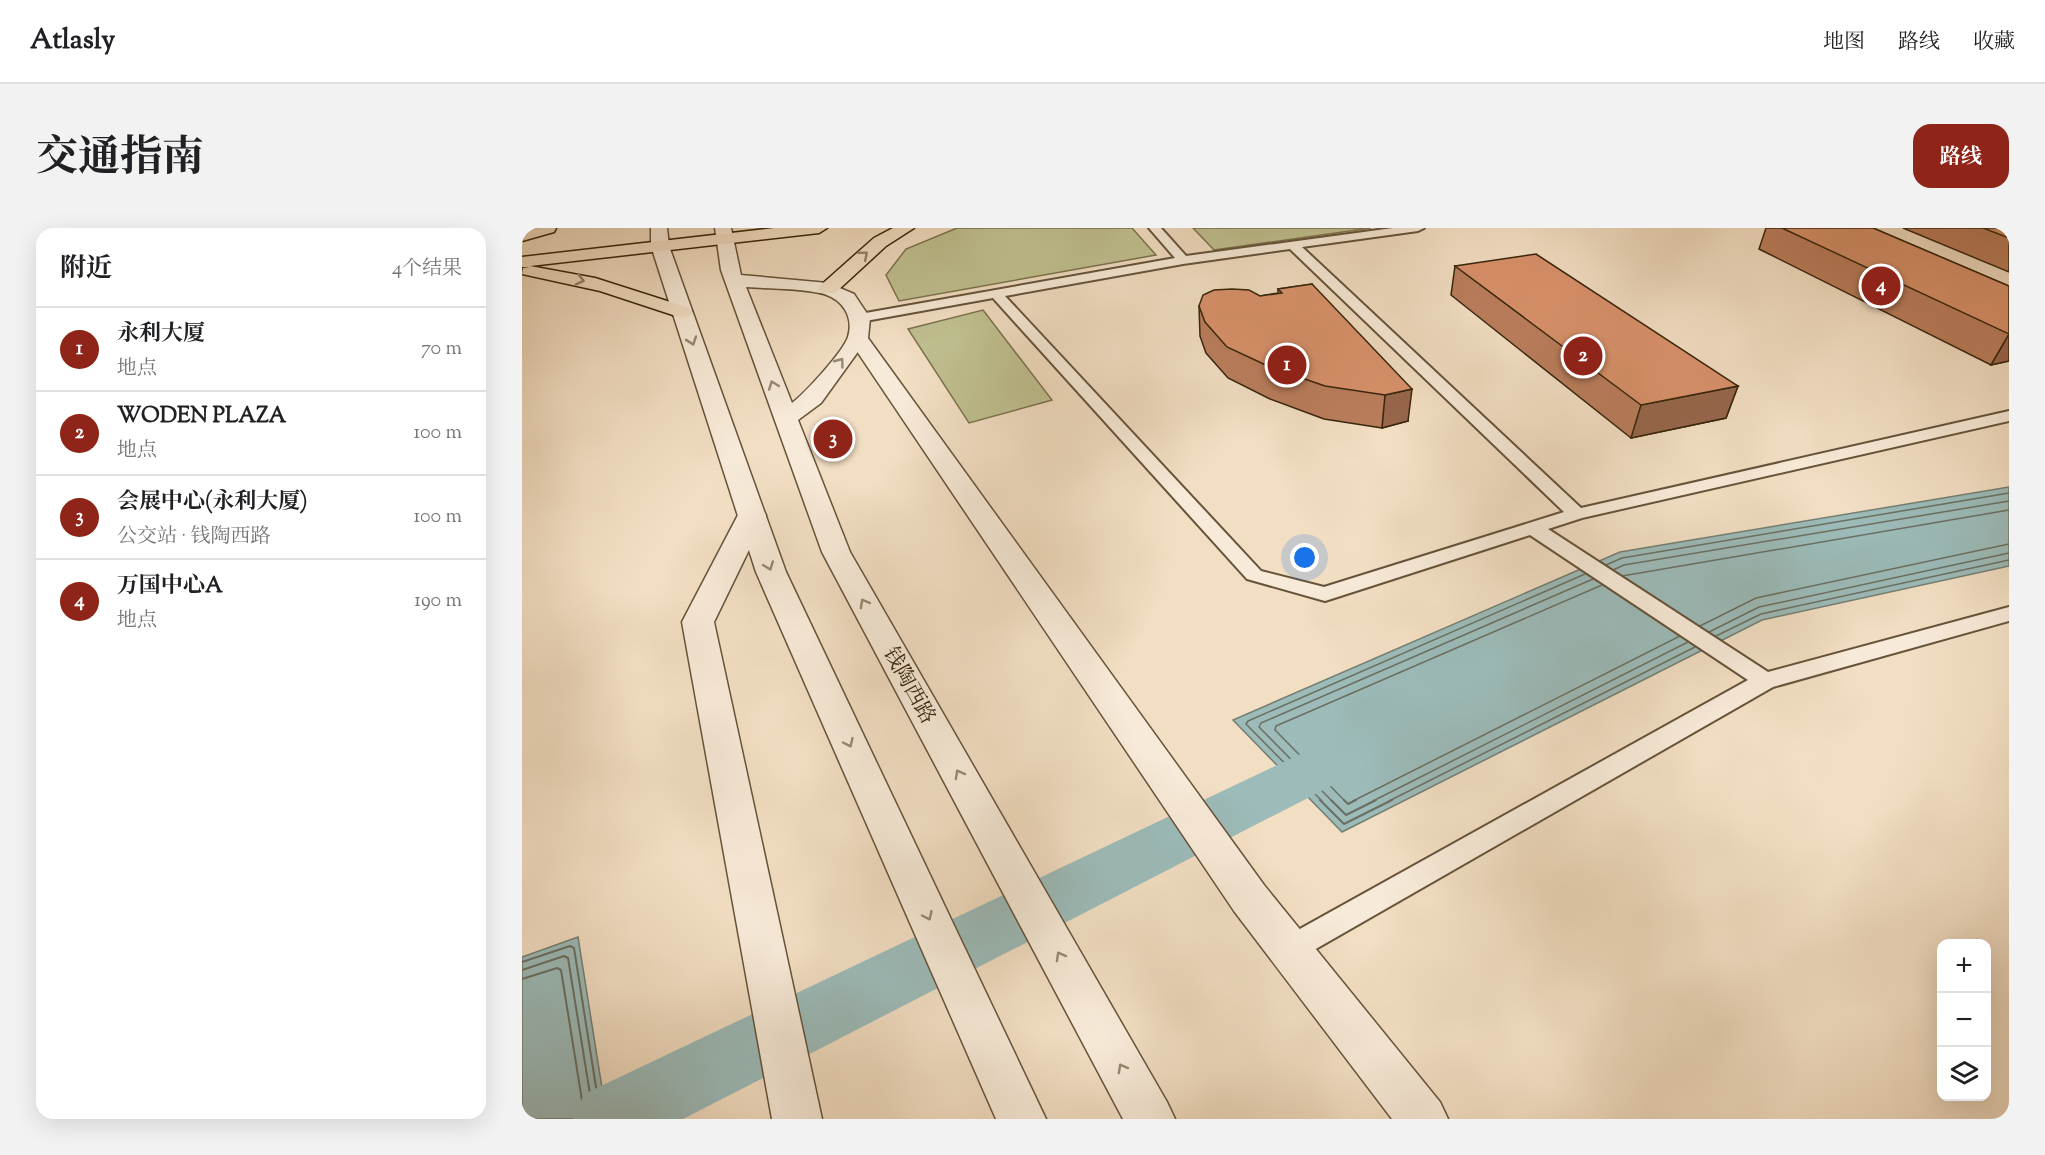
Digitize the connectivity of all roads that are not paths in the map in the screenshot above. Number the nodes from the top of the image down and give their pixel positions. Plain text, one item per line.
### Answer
1 (548, 228) edge
2 (819, 228) edge
3 (906, 228) edge
4 (1155, 228) edge
5 (1418, 228) edge
6 (654, 233) edge
7 (724, 233) edge
8 (522, 236) edge
9 (566, 238) dead end
10 (522, 242) edge
11 (1294, 246) junction
12 (1183, 260) junction
13 (522, 262) edge
14 (522, 271) edge
15 (734, 280) junction
16 (828, 289) junction
17 (997, 295) junction
18 (682, 312) junction
19 (859, 328) junction
20 (2009, 416) edge
21 (786, 418) junction
22 (1577, 514) junction
23 (752, 515) junction
24 (1534, 529) junction
25 (2009, 614) edge
26 (1765, 681) junction
27 (1290, 949) junction
28 (797, 1119) edge
29 (1021, 1119) edge
30 (1150, 1119) edge
31 (1423, 1119) edge

1 - 8 main road
2 - 7 main road
16 -> 3 main road
4 - 12 lane
5 - 11 lane
6 - 7 main road
6 - 13 main road
6 - 18 street
7 - 15 street, 钱陶西路
9 - 10 main road
11 - 12 lane
11 - 22 lane
12 - 17 lane
14 -> 18 main road
15 - 16 street
21 -> 15 street, 钱陶西路
16 - 19 street
17 - 19 lane
17 - 24 lane
18 -> 23 street
21 -> 19 street
19 - 27 street
20 - 22 lane
30 -> 21 street, 钱陶西路
22 - 24 lane
23 - 28 street
23 -> 29 street
24 - 26 lane
25 - 26 lane
26 - 27 lane
27 - 31 street

